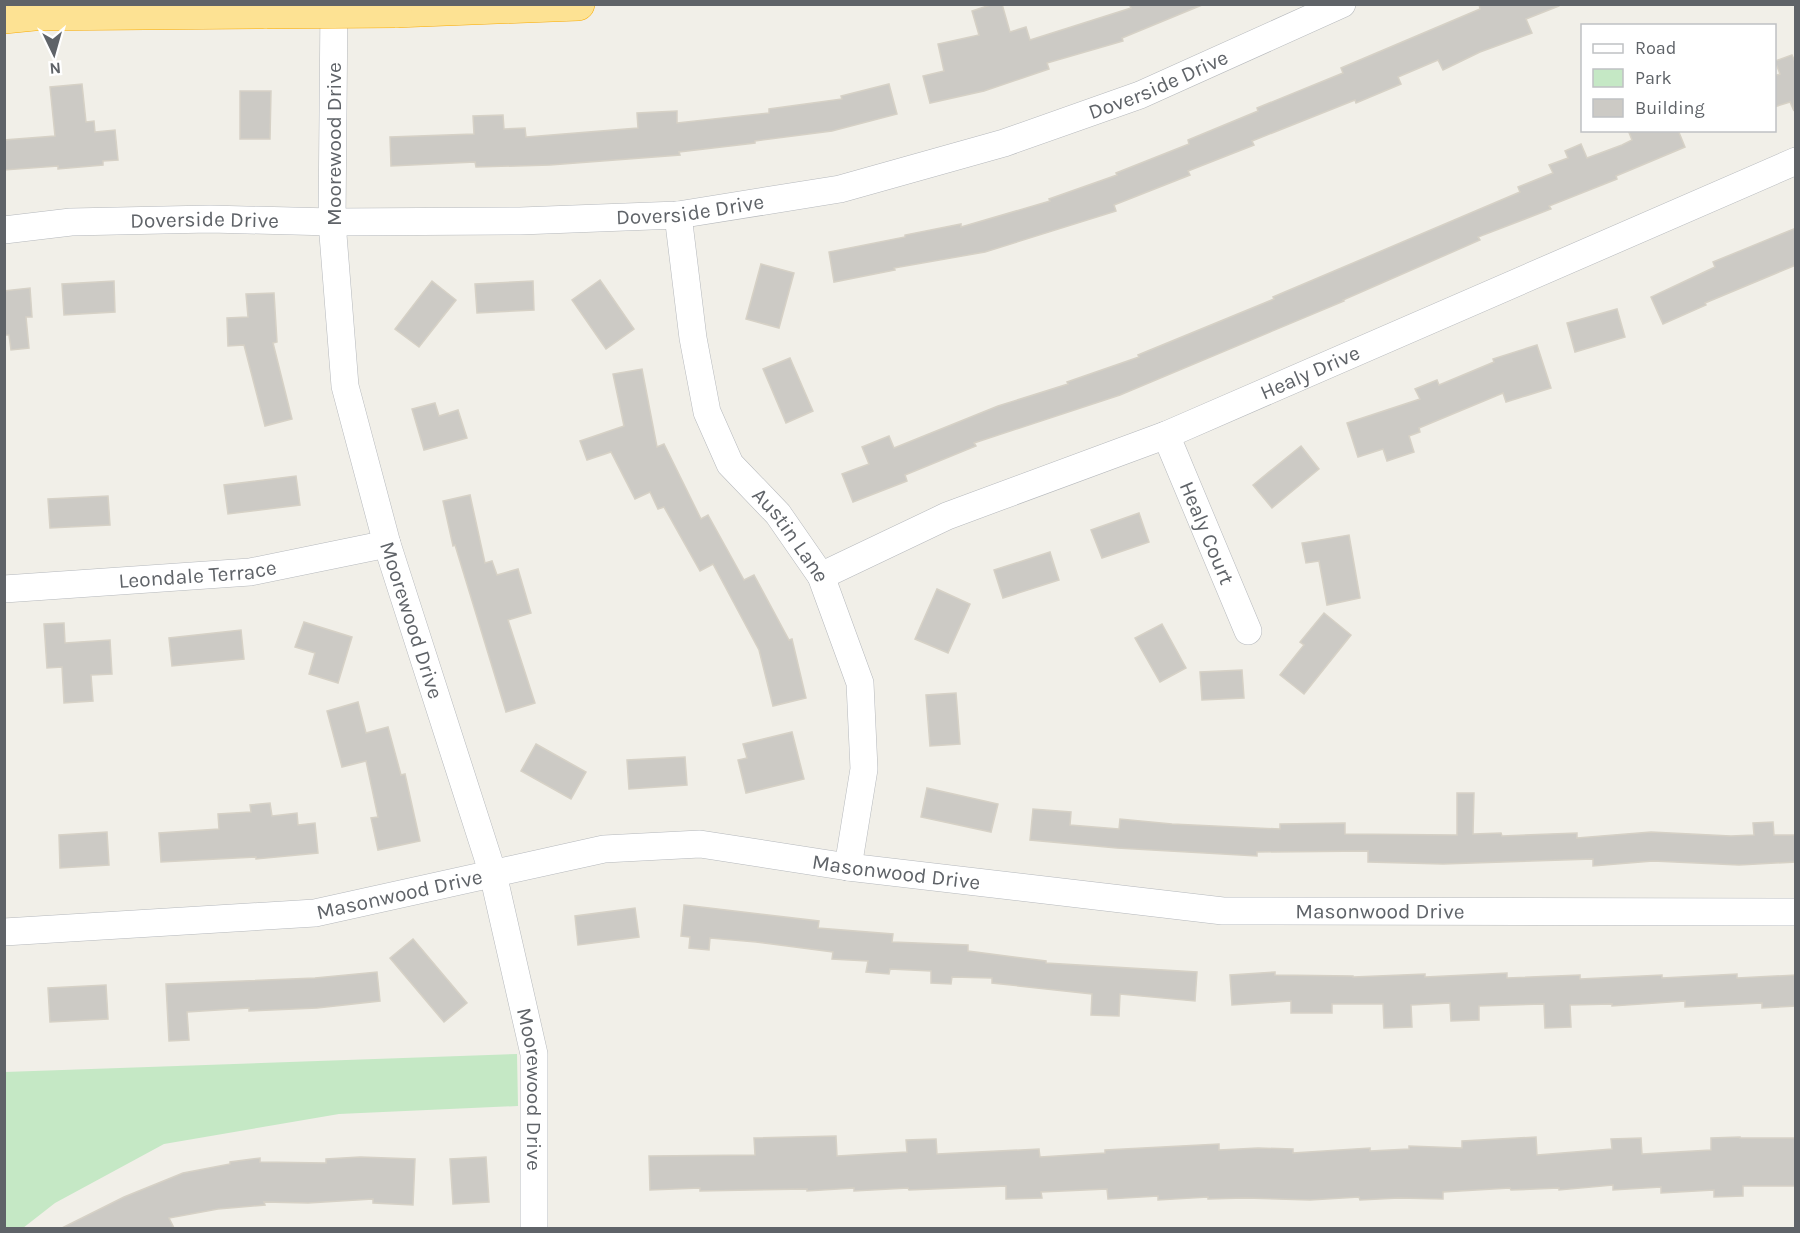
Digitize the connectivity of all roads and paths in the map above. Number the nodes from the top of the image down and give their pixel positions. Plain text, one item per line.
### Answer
1 (334, 4) edge
2 (578, 4) edge
3 (1342, 4) edge
4 (4, 17) edge
5 (1796, 161) edge
6 (678, 215) junction
7 (332, 222) junction
8 (4, 230) edge
9 (1166, 435) junction
10 (387, 544) junction
11 (821, 576) junction
12 (4, 589) edge
13 (1248, 631) dead end
14 (848, 867) junction
15 (493, 874) junction
16 (1796, 912) edge
17 (4, 932) edge
18 (534, 1228) edge

1 - 7 street, Moorewood Drive
2 - 4 highway, bridge
3 - 6 street, Doverside Drive
5 - 9 street, Healy Drive
6 - 7 street, Doverside Drive
6 - 11 street, Austin Lane
7 - 8 street, Doverside Drive
7 - 10 street, Moorewood Drive
9 - 11 street, Healy Drive
9 - 13 street, Healy Court
10 - 12 street, Leondale Terrace
10 - 15 street, Moorewood Drive
11 - 14 street, Austin Lane
14 - 15 street, Masonwood Drive
14 - 16 street, Masonwood Drive
15 - 17 street, Masonwood Drive
15 - 18 street, Moorewood Drive

